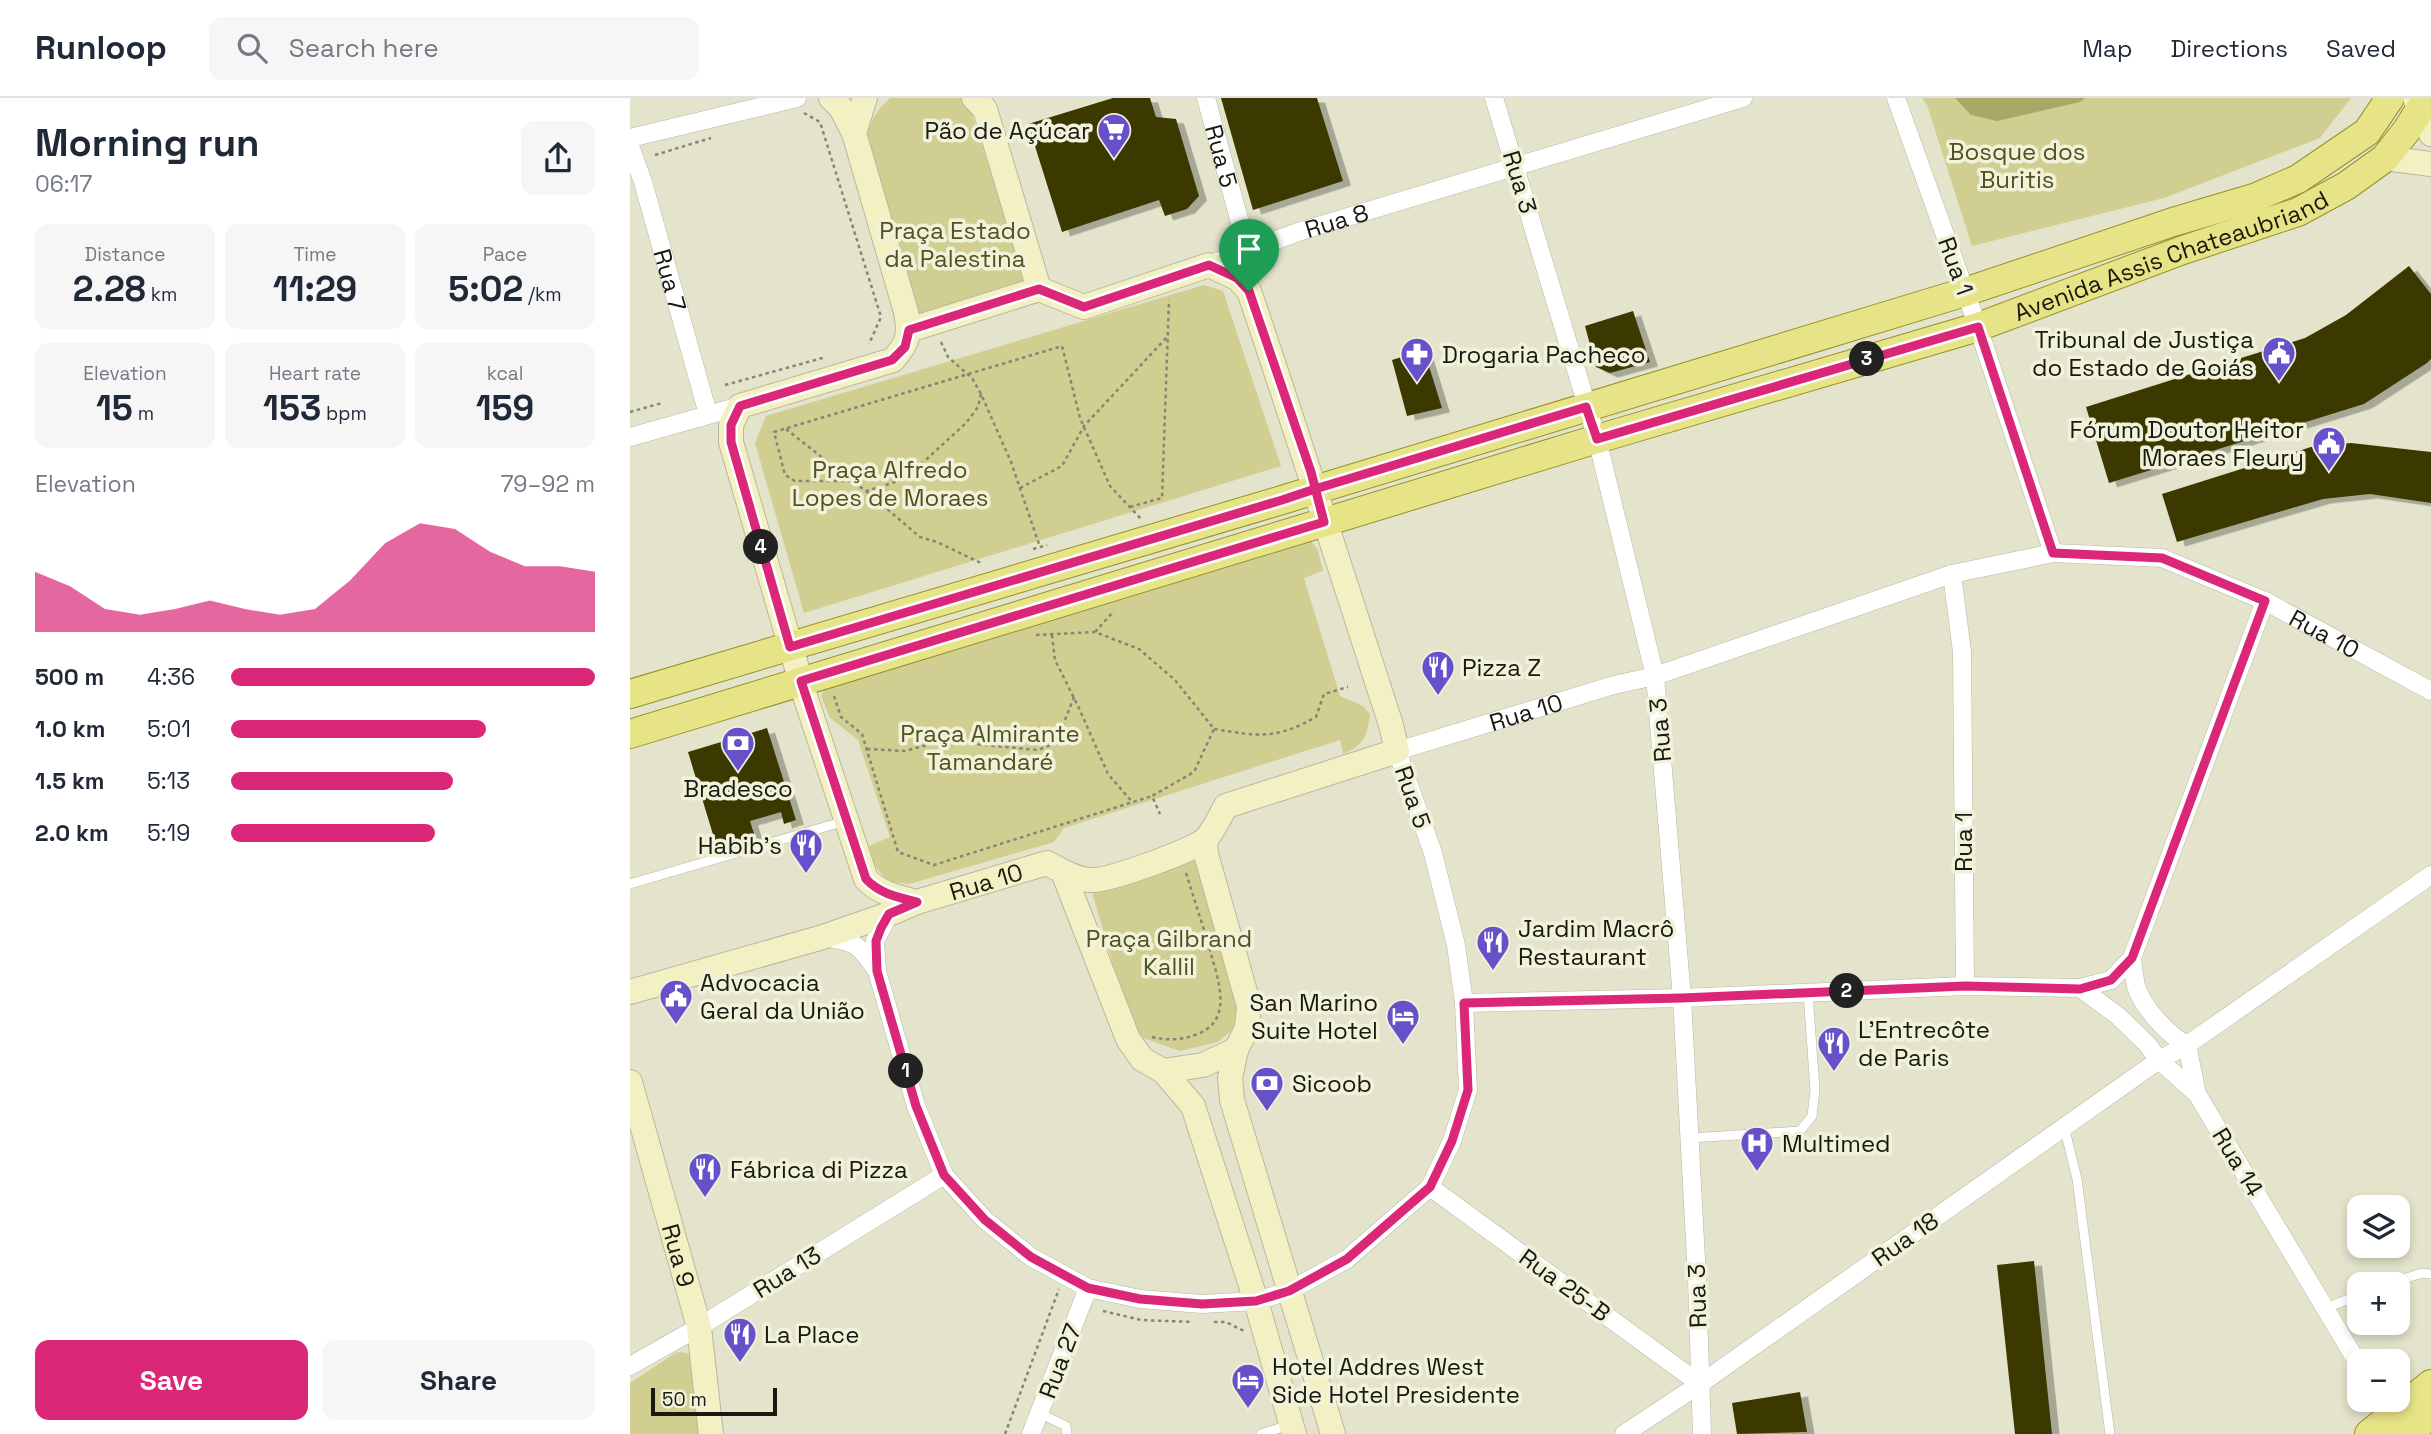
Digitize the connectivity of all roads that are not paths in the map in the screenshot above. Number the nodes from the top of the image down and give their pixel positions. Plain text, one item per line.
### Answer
1 (831, 98) edge
2 (865, 98) edge
3 (1206, 98) edge
4 (1494, 98) edge
5 (1744, 98) edge
6 (1896, 98) edge
7 (2390, 98) edge
8 (981, 102) edge
9 (799, 104) edge
10 (2423, 110) edge
11 (853, 133) junction
12 (630, 138) edge
13 (630, 146) edge
14 (2385, 158) junction
15 (2431, 164) edge
16 (1515, 166) junction
17 (1237, 255) junction
18 (1209, 265) junction
19 (1039, 289) junction
20 (1965, 292) junction
21 (921, 326) junction
22 (1978, 327) junction
23 (740, 406) junction
24 (1586, 407) junction
25 (708, 414) junction
26 (630, 437) edge
27 (1597, 439) junction
28 (1315, 489) junction
29 (1324, 522) junction
30 (2053, 553) junction
31 (1952, 574) junction
32 (2265, 601) junction
33 (790, 647) junction
34 (1656, 676) junction
35 (801, 681) junction
36 (2431, 691) edge
37 (630, 694) edge
38 (630, 734) edge
39 (1397, 751) junction
40 (847, 820) junction
41 (1205, 840) junction
42 (1063, 872) junction
43 (2431, 875) edge
44 (630, 884) edge
45 (917, 902) junction
46 (889, 914) junction
47 (823, 937) junction
48 (2132, 958) junction
49 (877, 971) junction
50 (1965, 986) junction
51 (2080, 989) junction
52 (630, 992) edge
53 (1808, 993) junction
54 (1682, 998) junction
55 (1464, 1003) junction
56 (2188, 1045) junction
57 (1236, 1050) junction
58 (2159, 1060) junction
59 (1163, 1071) junction
60 (630, 1082) edge
61 (2197, 1094) junction
62 (2064, 1126) junction
63 (1690, 1138) junction
64 (944, 1175) junction
65 (1430, 1187) junction
66 (2431, 1274) edge
67 (2410, 1277) edge
68 (1088, 1288) junction
69 (1289, 1291) junction
70 (2347, 1300) edge
71 (1256, 1301) junction
72 (2326, 1308) junction
73 (699, 1327) junction
74 (2349, 1349) edge
75 (630, 1366) edge
76 (1700, 1384) junction
77 (2431, 1384) edge
78 (1039, 1413) junction
79 (2408, 1414) edge
80 (1292, 1429) edge
81 (711, 1434) edge
82 (1031, 1434) edge
83 (1067, 1434) edge
84 (1261, 1434) edge
85 (1333, 1434) edge
86 (1624, 1434) edge
87 (1702, 1434) edge
88 (2110, 1434) edge
89 (2370, 1434) edge

1 - 11 main road
2 - 11 main road
3 - 17 street, Rua 5
4 - 16 street, Rua 3
5 - 16 street, Rua 8
6 - 20 street, Rua 1
7 - 20 main road, Avenida Assis Chateaubriand
8 - 19 main road
9 - 12 street
10 - 14 main road, Avenida Assis Chateaubriand
11 - 21 main road
13 - 25 street, Rua 7
14 - 15 main road
14 - 22 main road, Avenida Assis Chateaubriand
16 - 17 street, Rua 8
16 - 24 street, Rua 3
17 - 18 street, Rua 8
18 - 19 main road, Rua 8
18 - 28 main road, Rua 5
19 - 21 main road
20 - 22 street, Rua 1
20 - 24 main road, Avenida Assis Chateaubriand
21 - 23 main road
22 - 27 main road, Avenida Assis Chateaubriand
22 - 30 street, Rua 1
23 - 25 street
23 - 33 main road
24 - 27 street, Rua 3
24 - 28 main road, Avenida Assis Chateaubriand
25 - 26 street
27 - 29 main road, Avenida Assis Chateaubriand
27 - 34 street, Rua 3
28 - 29 main road, Rua 5
28 - 33 main road, Avenida Assis Chateaubriand
29 - 35 main road, Avenida Assis Chateaubriand
29 - 39 main road, Rua 5
30 - 31 street, Rua 10
30 - 32 street, Rua 10
31 - 34 street, Rua 10
31 - 50 street, Rua 1
32 - 36 street, Rua 10
32 - 48 street
33 - 35 main road
33 - 37 main road, Avenida Assis Chateaubriand
34 - 39 street, Rua 10
34 - 54 street, Rua 3
35 - 38 main road, Avenida Assis Chateaubriand
35 - 40 main road
39 - 41 main road, Rua 10
39 - 55 street, Rua 5
40 - 44 lane
40 - 45 main road
41 - 42 main road, Rua 10
41 - 57 main road
42 - 45 main road, Rua 10
42 - 59 main road
43 - 56 street, Rua 18
45 - 46 main road, Rua 10
46 - 47 main road, Rua 10
46 - 49 street
47 - 49 street
47 - 52 main road, Rua 10
48 - 51 street
48 - 56 street
49 - 64 street
50 - 51 street
50 - 53 street
51 - 58 street, Rua 14
53 - 54 street
53 - 63 lane
54 - 55 street
54 - 63 street, Rua 3
55 - 65 street, Rua 5
56 - 58 street, Rua 18
56 - 61 street
57 - 59 main road
57 - 69 main road
58 - 61 street, Rua 14
58 - 62 street, Rua 18
59 - 71 main road
60 - 73 main road, Rua 9
61 - 72 street, Rua 14
62 - 76 street, Rua 18
62 - 88 lane
63 - 76 street, Rua 3
64 - 68 street
64 - 73 street, Rua 13
65 - 69 street, Rua 5
65 - 76 street, Rua 25-B
66 - 67 lane
68 - 71 street
68 - 78 street, Rua 27
69 - 71 street
69 - 85 main road
70 - 72 lane
71 - 80 main road
72 - 74 street, Rua 14
73 - 75 street, Rua 13
73 - 81 main road, Rua 9
76 - 86 street, Rua 18
76 - 87 street, Rua 3
77 - 79 main road
78 - 82 street, Rua 27
78 - 83 lane
79 - 89 main road
80 - 84 lane

